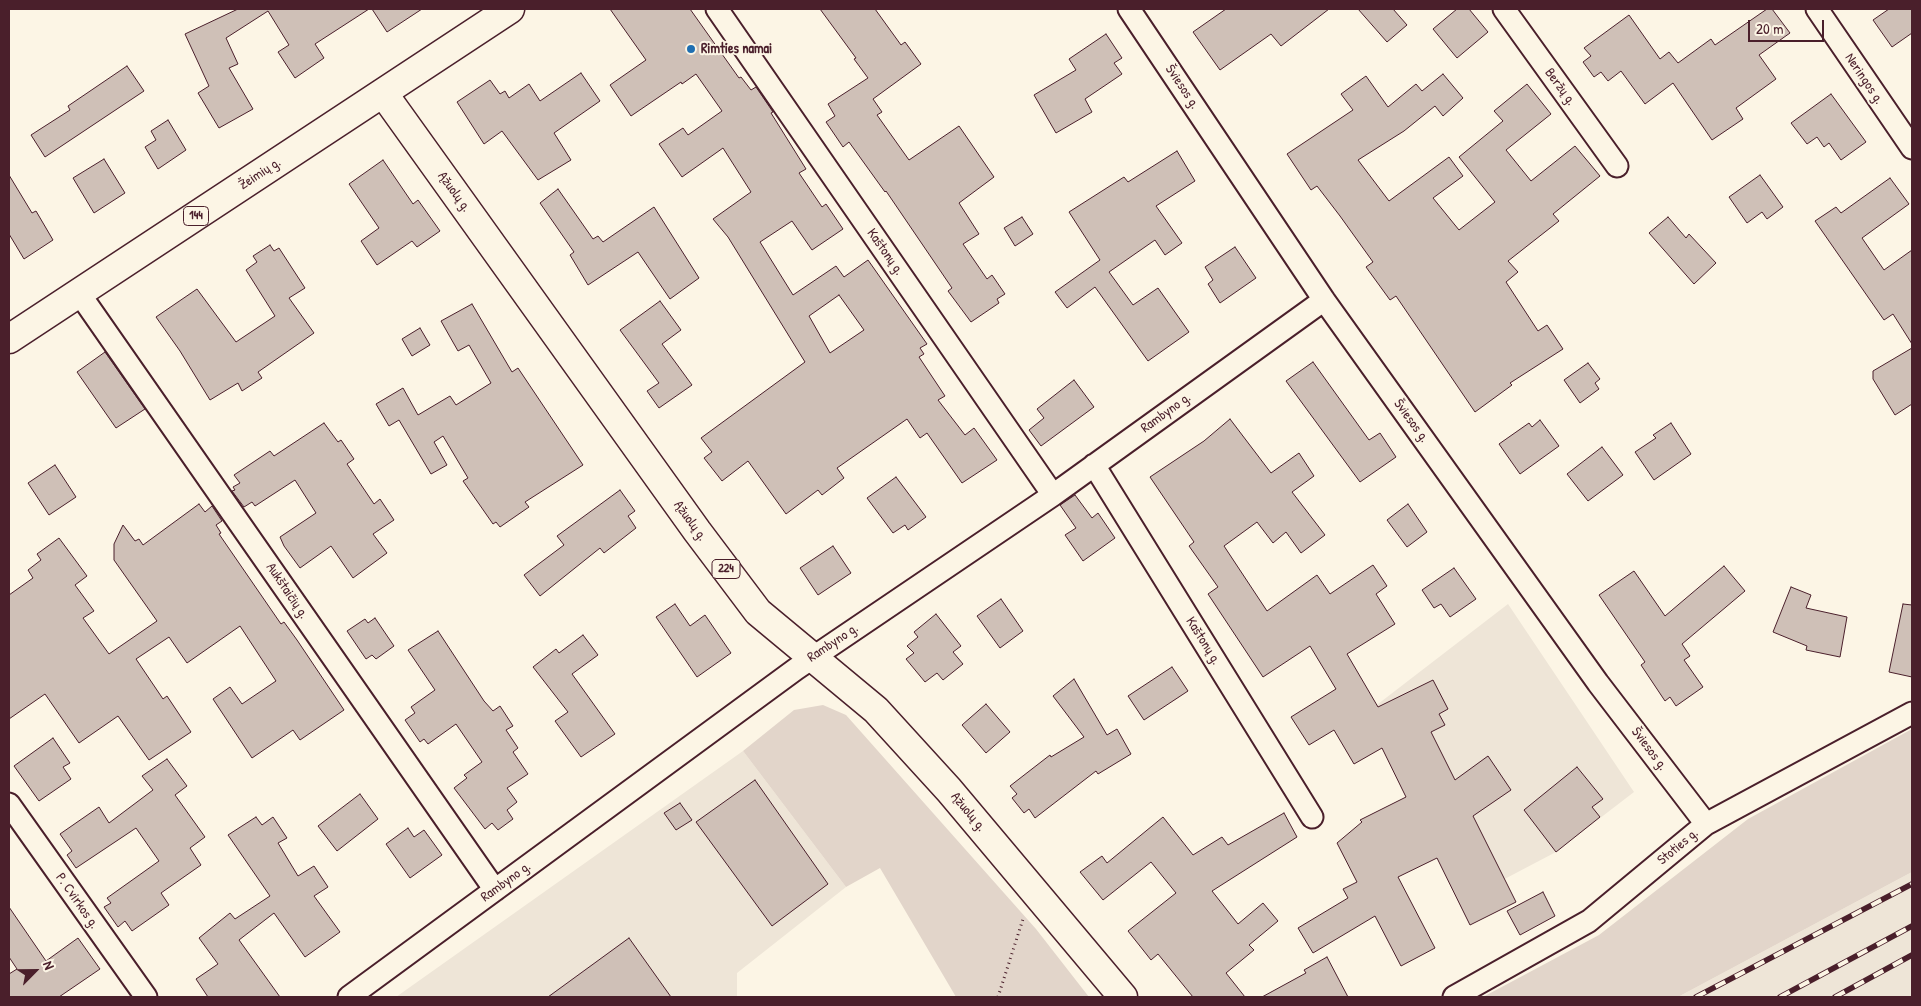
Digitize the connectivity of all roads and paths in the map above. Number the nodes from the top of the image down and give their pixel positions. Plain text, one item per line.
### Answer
1 (510, 9) edge
2 (716, 9) edge
3 (1129, 9) edge
4 (1504, 9) edge
5 (1817, 9) edge
6 (383, 93) junction
7 (1912, 148) edge
8 (1617, 166) dead end
9 (79, 292) junction
10 (1324, 300) junction
11 (9, 339) edge
12 (1094, 465) junction
13 (1053, 495) junction
14 (814, 656) junction
15 (1912, 713) edge
16 (9, 804) edge
17 (1312, 817) dead end
18 (1706, 824) junction
19 (495, 890) junction
20 (1034, 890) junction
21 (146, 997) edge
22 (349, 997) edge
23 (998, 997) edge
24 (1123, 997) edge
25 (1454, 997) edge

1 - 6 main road, Žeimių g. / 144
2 - 13 street, Kaštonų g.
3 - 10 street, Šviesos g.
4 - 8 street, Beržų g.
5 - 7 street, Neringos g.
6 - 9 main road, Žeimių g. / 144
6 - 14 main road, Ąžuolų g. / 224
9 - 11 main road, Žeimių g. / 144
9 - 19 street, Aukštaičių g.
10 - 12 street, Rambyno g.
10 - 18 street, Šviesos g.
12 - 13 street, Rambyno g.
12 - 17 street, Kaštonų g.
13 - 14 street, Rambyno g.
14 - 19 street, Rambyno g.
14 - 20 main road, Ąžuolų g. / 224
15 - 18 street, Stoties g.
16 - 21 street, P. Cvirkos g.
18 - 25 street, Stoties g.
19 - 22 street, Rambyno g.
20 - 23 path
20 - 24 main road, Ąžuolų g. / 224

